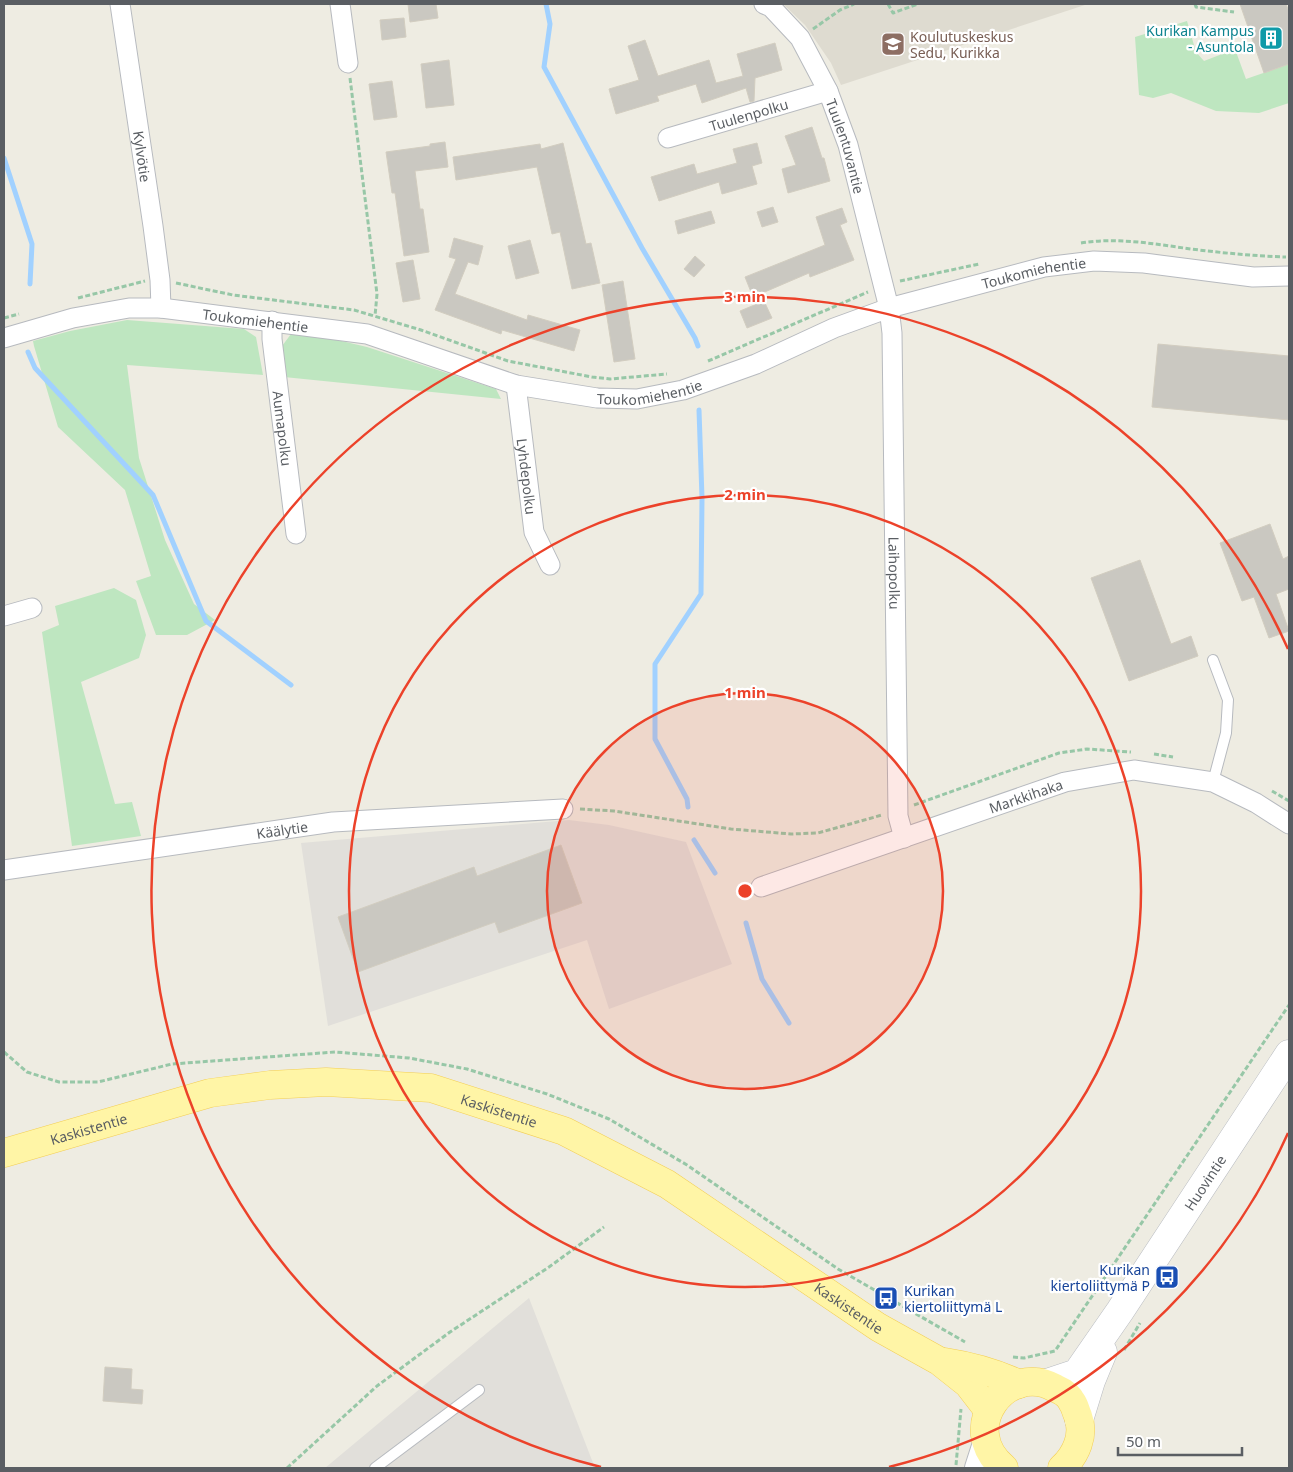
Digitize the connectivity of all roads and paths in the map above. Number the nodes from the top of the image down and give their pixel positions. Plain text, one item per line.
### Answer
1 (120, 4) edge
2 (340, 4) edge
3 (764, 4) edge
4 (854, 4) edge
5 (888, 4) edge
6 (918, 4) edge
7 (1195, 4) edge
8 (1234, 12) dead end
9 (800, 38) junction
10 (348, 64) joint
11 (828, 91) junction
12 (668, 138) dead end
13 (1072, 245) dead end
14 (1289, 257) edge
15 (981, 264) dead end
16 (1289, 276) edge
17 (160, 280) junction
18 (884, 285) junction
19 (71, 300) dead end
20 (161, 308) junction
21 (889, 308) junction
22 (23, 313) dead end
23 (375, 316) junction
24 (4, 318) edge
25 (272, 321) junction
26 (4, 338) edge
27 (705, 362) dead end
28 (669, 374) dead end
29 (516, 385) junction
30 (296, 534) dead end
31 (550, 565) dead end
32 (32, 608) dead end
33 (4, 616) edge
34 (1213, 660) dead end
35 (1134, 752) dead end
36 (1152, 754) dead end
37 (1180, 758) dead end
38 (1213, 782) junction
39 (1271, 791) dead end
40 (1289, 801) edge
41 (563, 809) joint
42 (898, 811) junction
43 (1289, 824) edge
44 (904, 838) junction
45 (4, 870) edge
46 (762, 888) dead end
47 (1289, 1005) edge
48 (4, 1052) edge
49 (1289, 1054) edge
50 (4, 1153) edge
51 (604, 1227) dead end
52 (1120, 1311) junction
53 (966, 1343) dead end
54 (1009, 1356) dead end
55 (939, 1361) junction
56 (1019, 1384) junction
57 (1047, 1384) junction
58 (479, 1390) dead end
59 (981, 1400) junction
60 (1079, 1420) junction
61 (986, 1440) junction
62 (1074, 1463) edge
63 (287, 1468) edge
64 (374, 1468) edge
65 (956, 1468) edge
66 (977, 1468) edge
67 (1004, 1468) edge

1 - 17 street, Kylvötie
2 - 10 street
3 - 9 street, Tuulentuvantie
4 - 9 path
5 - 6 path
7 - 8 path
9 - 11 street, Tuulentuvantie
10 - 23 path
11 - 12 street, Tuulenpolku
11 - 18 street, Tuulentuvantie
13 - 14 path
15 - 18 path
16 - 21 street, Toukomiehentie
17 - 19 path
17 - 20 street, Kylvötie
17 - 23 path
18 - 21 street, Tuulentuvantie
18 - 27 path
20 - 25 street, Toukomiehentie
20 - 26 street, Toukomiehentie
21 - 29 street, Toukomiehentie
21 - 42 street, Laihopolku
22 - 24 path
23 - 28 path
25 - 29 street, Toukomiehentie
25 - 30 street, Aumapolku
29 - 31 street, Lyhdepolku
32 - 33 street
34 - 38 lane
35 - 42 path
36 - 37 path
38 - 43 street, Markkihaka
38 - 44 street, Markkihaka
39 - 40 path
41 - 42 path
41 - 45 street, Käälytie
42 - 44 street, Laihopolku
44 - 46 street, Markkihaka
47 - 54 path
48 - 53 path
49 - 52 main road, Huovintie
50 - 55 main road, Kaskistentie
51 - 63 path
52 - 57 main road, Huovintie
52 - 60 main road, Huovintie
55 - 56 main road, Kaskistentie
55 - 59 main road, Kaskistentie
56 - 57 main road
56 - 59 main road
57 - 60 main road
58 - 64 lane
59 - 61 main road
59 - 65 path
60 - 62 main road
61 - 66 street
61 - 67 main road

